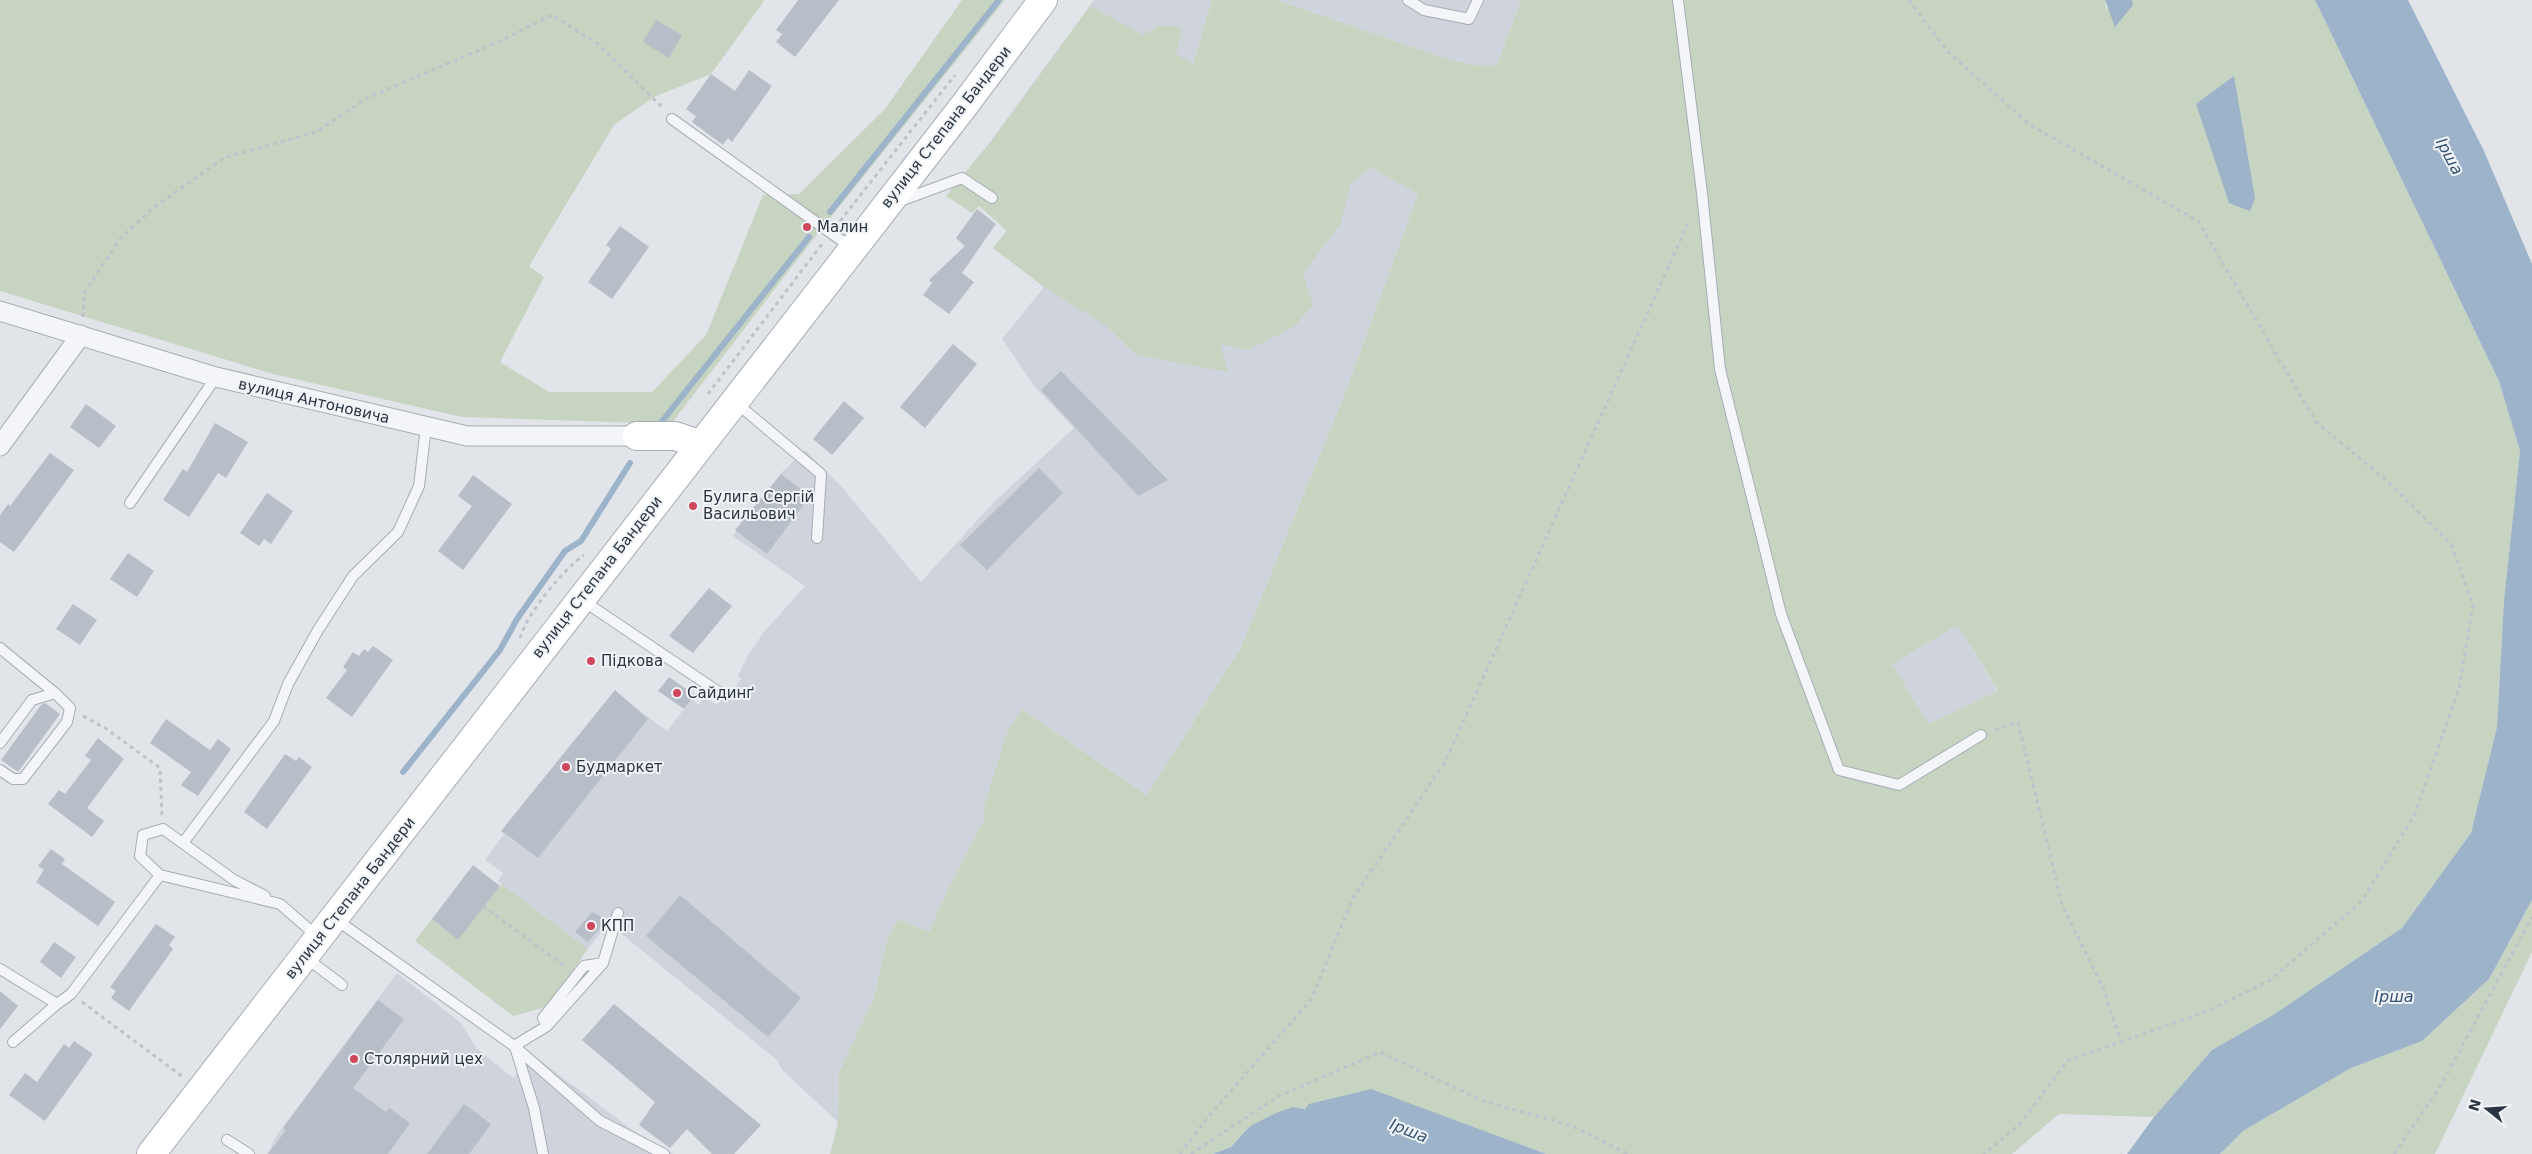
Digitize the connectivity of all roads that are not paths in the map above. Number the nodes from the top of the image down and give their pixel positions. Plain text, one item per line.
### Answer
1 (1043, 0) edge
2 (1408, 0) edge
3 (1478, 0) edge
4 (1678, 0) edge
5 (672, 119) road end
6 (992, 198) dead end
7 (885, 206) junction
8 (852, 248) junction
9 (0, 311) edge
10 (81, 335) junction
11 (216, 377) junction
12 (734, 400) junction
13 (426, 427) junction
14 (637, 436) joint
15 (699, 444) junction
16 (0, 446) edge
17 (130, 503) dead end
18 (817, 538) dead end
19 (580, 599) junction
20 (0, 648) edge
21 (55, 693) junction
22 (720, 693) dead end
23 (1981, 735) road end
24 (0, 743) edge
25 (0, 770) edge
26 (183, 843) junction
27 (160, 875) junction
28 (280, 904) junction
29 (618, 913) dead end
30 (319, 937) junction
31 (603, 962) junction
32 (0, 968) edge
33 (342, 985) dead end
34 (57, 1004) junction
35 (547, 1026) junction
36 (13, 1042) dead end
37 (514, 1046) junction
38 (227, 1140) dead end
39 (151, 1154) edge
40 (249, 1154) edge
41 (543, 1154) edge
42 (664, 1154) edge

1 - 7 street, вулиця Степана Бандери
2 - 3 lane
4 - 23 lane
5 - 8 lane
6 - 7 lane
7 - 8 street, вулиця Степана Бандери
8 - 12 street, вулиця Степана Бандери
9 - 10 street, вулиця Антоновича
10 - 11 street, вулиця Антоновича
10 - 16 street
11 - 13 street, вулиця Антоновича
11 - 17 lane
12 - 15 street, вулиця Степана Бандери
12 - 18 lane
13 - 14 street, вулиця Антоновича
13 - 26 lane
14 - 15 street
15 - 19 street, вулиця Степана Бандери
19 - 22 lane
19 - 30 street, вулиця Степана Бандери
20 - 21 lane
21 - 24 lane
21 - 25 lane
26 - 27 lane
26 - 28 lane
27 - 28 lane
27 - 34 lane
28 - 30 lane
29 - 31 lane
30 - 33 lane
30 - 37 lane
30 - 39 street, вулиця Степана Бандери
31 - 35 lane
31 - 35 lane
32 - 34 lane
34 - 36 lane
35 - 37 lane
37 - 41 lane
37 - 42 lane
38 - 40 lane

